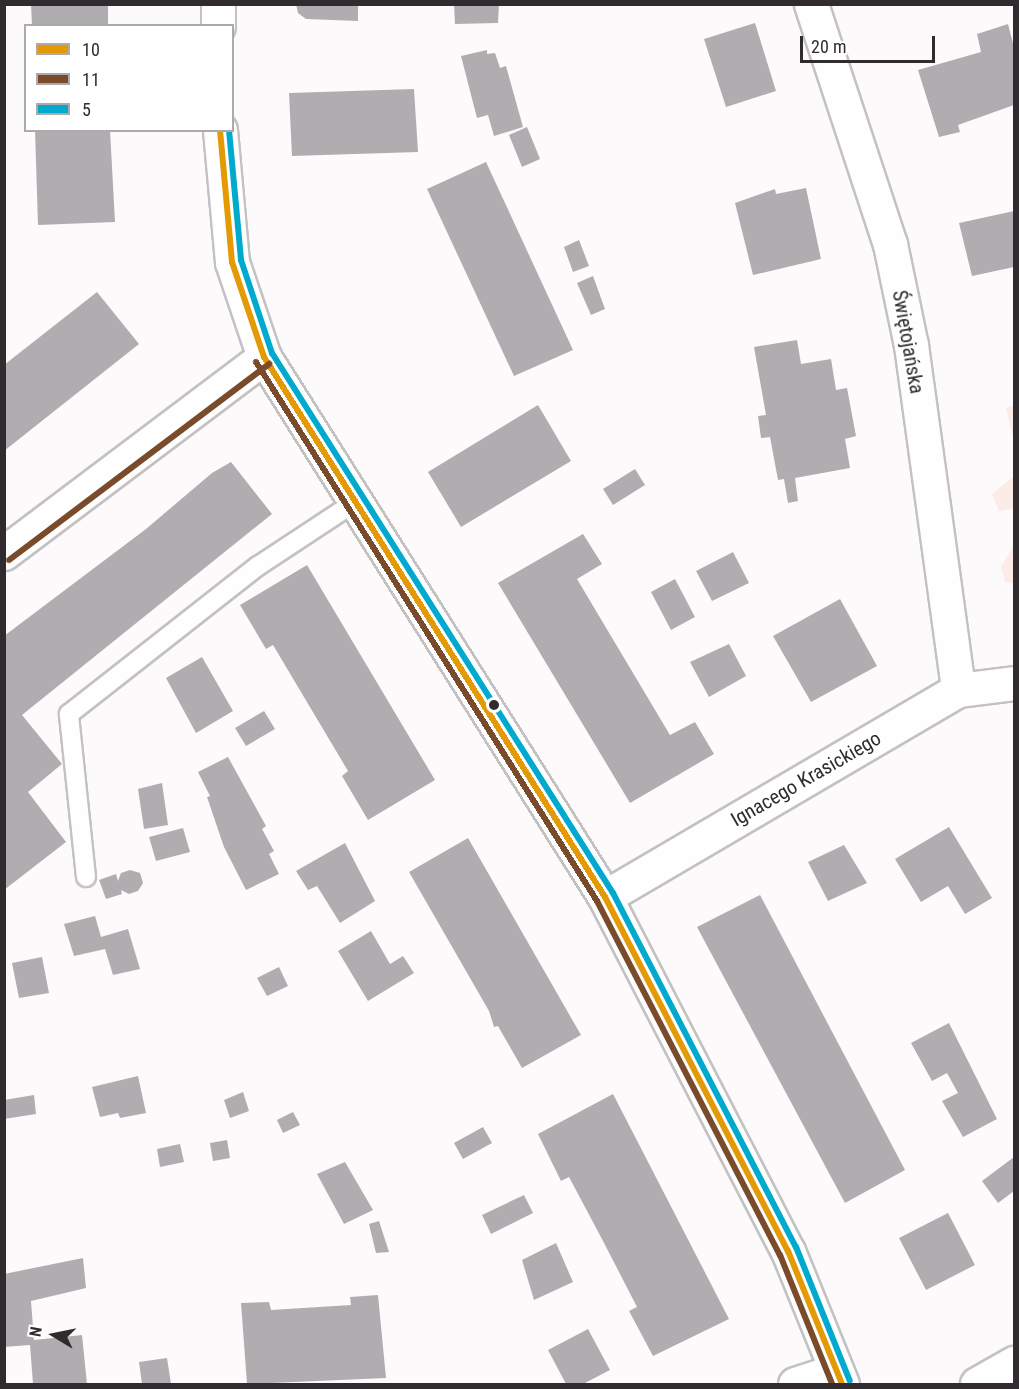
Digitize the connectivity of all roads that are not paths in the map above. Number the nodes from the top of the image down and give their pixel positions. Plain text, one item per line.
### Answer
1 (218, 4) edge
2 (811, 4) edge
3 (218, 24) edge
4 (220, 132) edge
5 (264, 357) junction
6 (355, 502) junction
7 (4, 553) edge
8 (1014, 683) edge
9 (958, 690) junction
10 (86, 877) dead end
11 (605, 897) junction
12 (1014, 1363) edge
13 (839, 1378) edge
14 (795, 1384) edge
15 (977, 1384) edge

1 - 3 street
2 - 9 street, Świętojańska
4 - 5 street
5 - 6 street
5 - 7 street
6 - 10 lane
6 - 11 street
8 - 9 street, Ignacego Krasickiego
9 - 11 street, Ignacego Krasickiego
11 - 13 street
12 - 15 street
13 - 14 street

